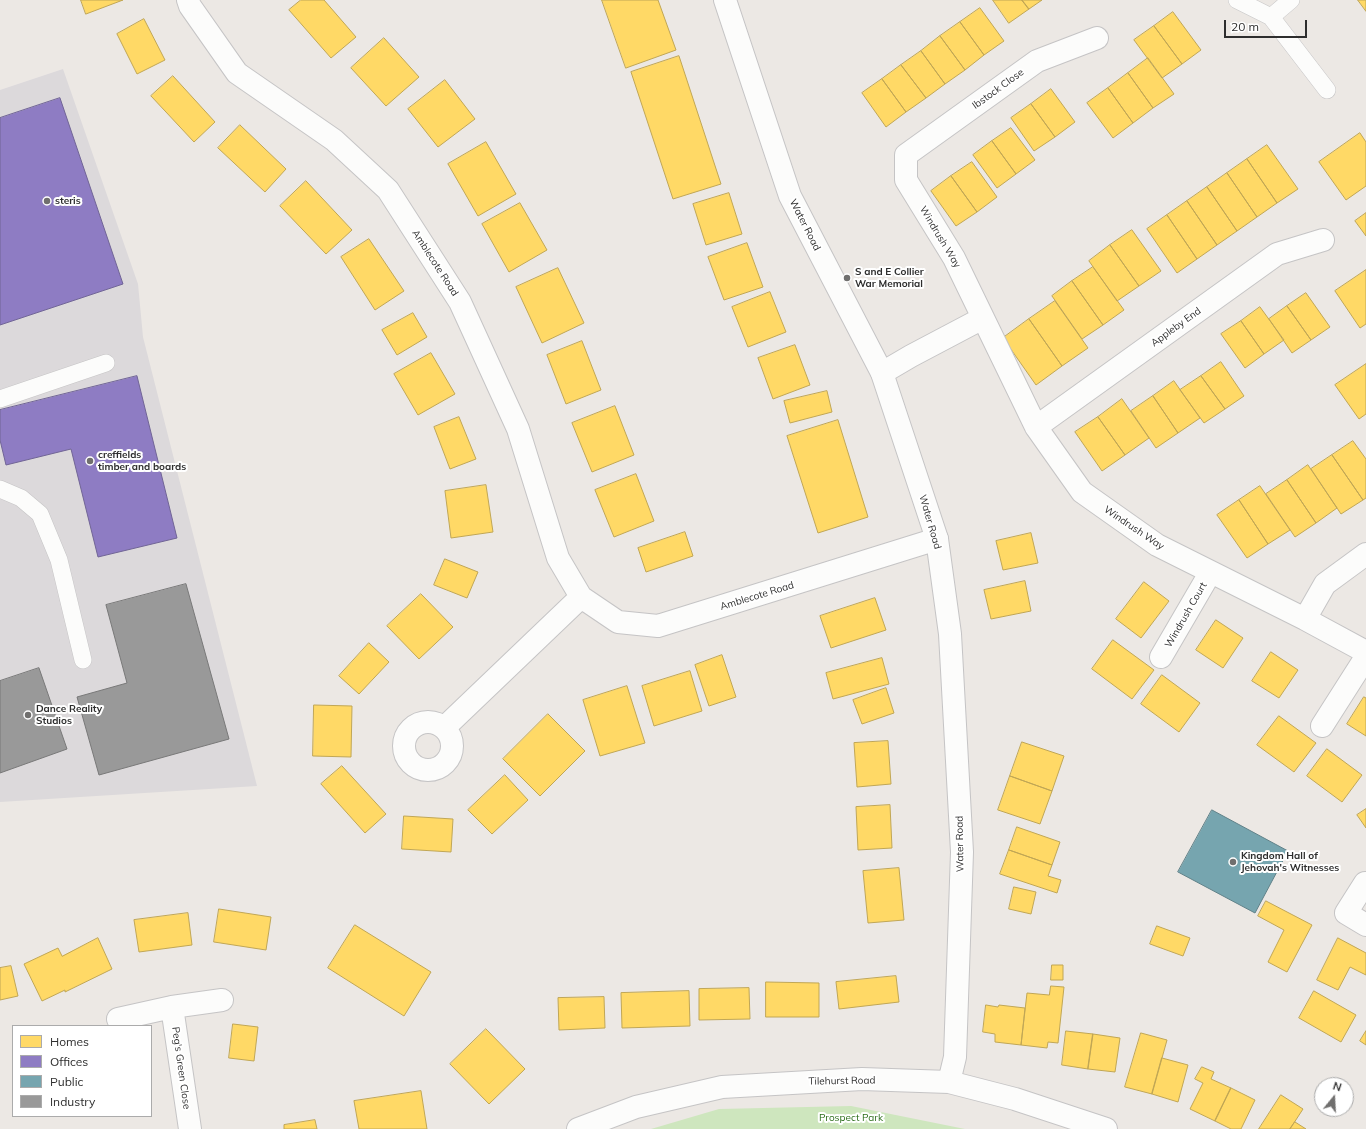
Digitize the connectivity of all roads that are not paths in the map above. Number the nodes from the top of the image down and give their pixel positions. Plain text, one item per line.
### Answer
1 (188, 0) edge
2 (725, 0) edge
3 (1237, 0) edge
4 (1291, 0) edge
5 (1271, 17) junction
6 (1097, 38) dead end
7 (1327, 90) dead end
8 (906, 156) joint
9 (1323, 240) dead end
10 (983, 318) junction
11 (106, 363) dead end
12 (882, 372) junction
13 (0, 399) edge
14 (1036, 427) junction
15 (0, 489) edge
16 (936, 539) junction
17 (1366, 554) edge
18 (1210, 573) junction
19 (581, 597) junction
20 (1305, 620) junction
21 (1366, 652) edge
22 (1366, 656) edge
23 (1161, 657) dead end
24 (83, 660) dead end
25 (1322, 726) dead end
26 (444, 728) dead end
27 (1365, 884) dead end
28 (1366, 925) edge
29 (222, 1000) dead end
30 (172, 1007) junction
31 (118, 1019) dead end
32 (949, 1082) junction
33 (190, 1129) edge
34 (578, 1129) edge
35 (1106, 1129) edge

1 - 19 street, Amblecote Road
2 - 12 street, Water Road
3 - 5 lane
4 - 5 lane
5 - 7 lane
6 - 8 street, Ibstock Close
8 - 10 street, Windrush Way
9 - 14 street, Appleby End
10 - 12 street
10 - 14 street, Windrush Way
11 - 13 lane
12 - 16 street, Water Road
14 - 18 street, Windrush Way
15 - 24 lane
16 - 19 street, Amblecote Road
16 - 32 street, Water Road
17 - 20 street
18 - 20 street, Windrush Way
18 - 23 street, Windrush Court
19 - 26 street
20 - 21 street, Windrush Way
22 - 25 street
27 - 28 street
29 - 30 street
30 - 31 street
30 - 33 street, Peg's Green Close
32 - 34 street, Tilehurst Road
32 - 35 street, Tilehurst Road

